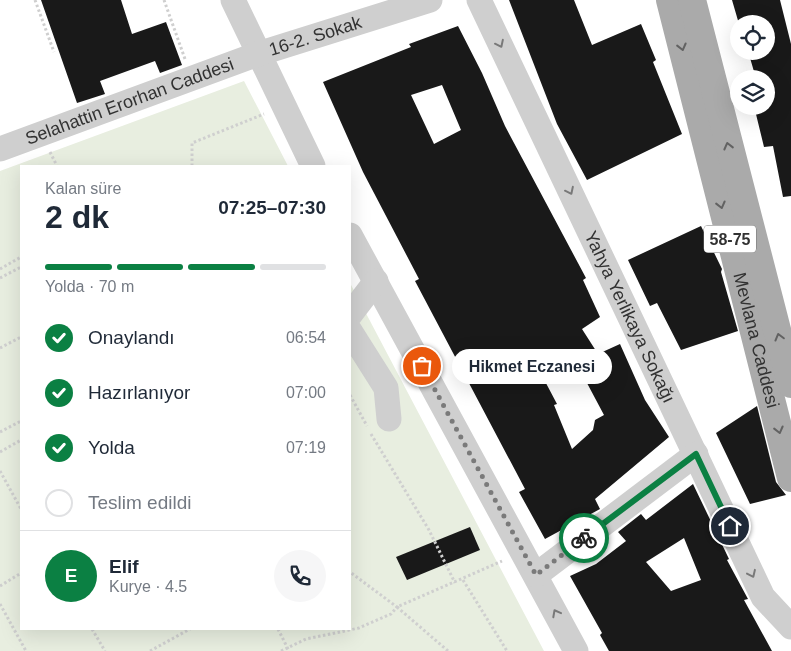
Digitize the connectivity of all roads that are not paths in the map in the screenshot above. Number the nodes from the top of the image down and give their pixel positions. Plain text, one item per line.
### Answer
1 (232, 0) edge
2 (430, 0) edge
3 (479, 0) edge
4 (670, 0) edge
5 (692, 0) edge
6 (258, 54) junction
7 (0, 149) edge
8 (312, 165) edge
9 (351, 237) edge
10 (376, 281) junction
11 (351, 315) edge
12 (351, 333) edge
13 (791, 384) edge
14 (389, 419) dead end
15 (696, 454) junction
16 (791, 478) edge
17 (536, 575) junction
18 (791, 627) edge
19 (576, 651) edge

1 - 6 street
2 - 6 street, 16-2. Sokak
3 -> 15 street, Yahya Yerlikaya Sokağı
4 -> 16 main road, Mevlana Caddesi / 58-75
13 -> 5 main road, Mevlana Caddesi / 58-75
6 - 7 street, Selahattin Erorhan Caddesi
6 - 8 street
9 - 10 street
10 - 11 street
10 - 17 street
12 - 14 street
15 - 17 street
15 -> 18 street, Yahya Yerlikaya Sokağı
19 -> 17 street

